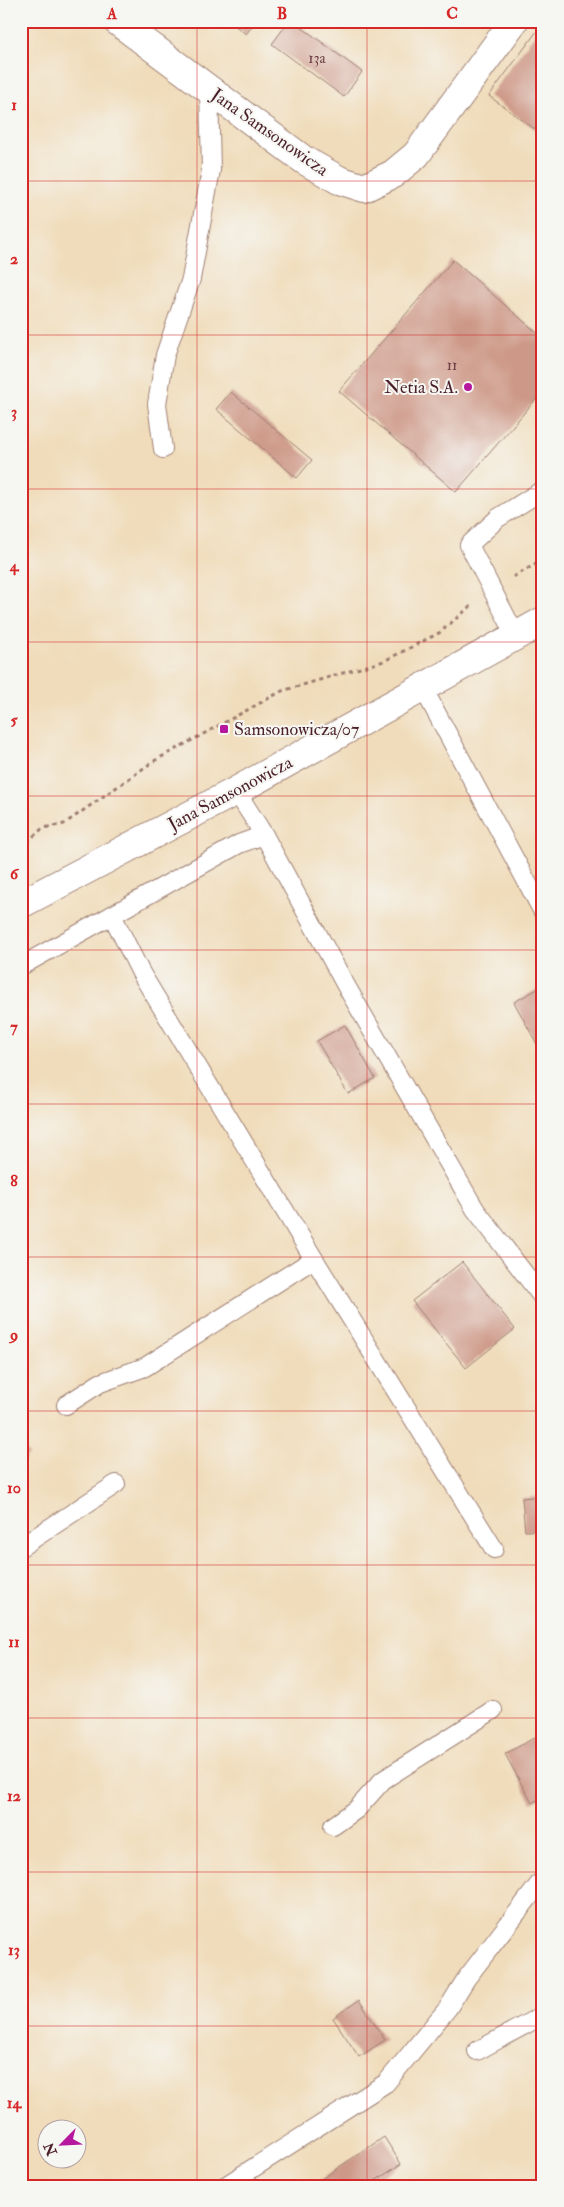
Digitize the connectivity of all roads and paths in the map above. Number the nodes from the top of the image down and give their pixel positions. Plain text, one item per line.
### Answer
1 (117, 21) edge
2 (514, 21) edge
3 (209, 90) junction
4 (163, 449) dead end
5 (543, 490) edge
6 (543, 560) edge
7 (491, 588) junction
8 (543, 621) edge
9 (516, 636) junction
10 (422, 686) junction
11 (236, 790) junction
12 (264, 835) junction
13 (21, 847) edge
14 (21, 904) edge
15 (543, 912) edge
16 (112, 915) junction
17 (21, 966) edge
18 (314, 1259) junction
19 (543, 1298) edge
20 (66, 1405) dead end
21 (116, 1484) dead end
22 (21, 1547) edge
23 (494, 1549) dead end
24 (493, 1710) dead end
25 (332, 1826) dead end
26 (543, 1879) edge
27 (543, 2015) edge
28 (477, 2051) dead end
29 (225, 2186) edge

1 - 3 main road, Jana Samsonowicza
2 - 3 main road, Jana Samsonowicza
3 - 4 lane
5 - 7 lane
6 - 7 path
7 - 9 lane
7 - 13 path
8 - 9 main road, Jana Samsonowicza
9 - 10 main road, Jana Samsonowicza
10 - 11 main road, Jana Samsonowicza
10 - 15 lane
11 - 12 lane
11 - 14 main road, Jana Samsonowicza
12 - 16 lane
12 - 19 lane
16 - 17 lane
16 - 18 lane
18 - 20 lane
18 - 23 lane
21 - 22 lane
24 - 25 lane
26 - 29 lane
27 - 28 lane

